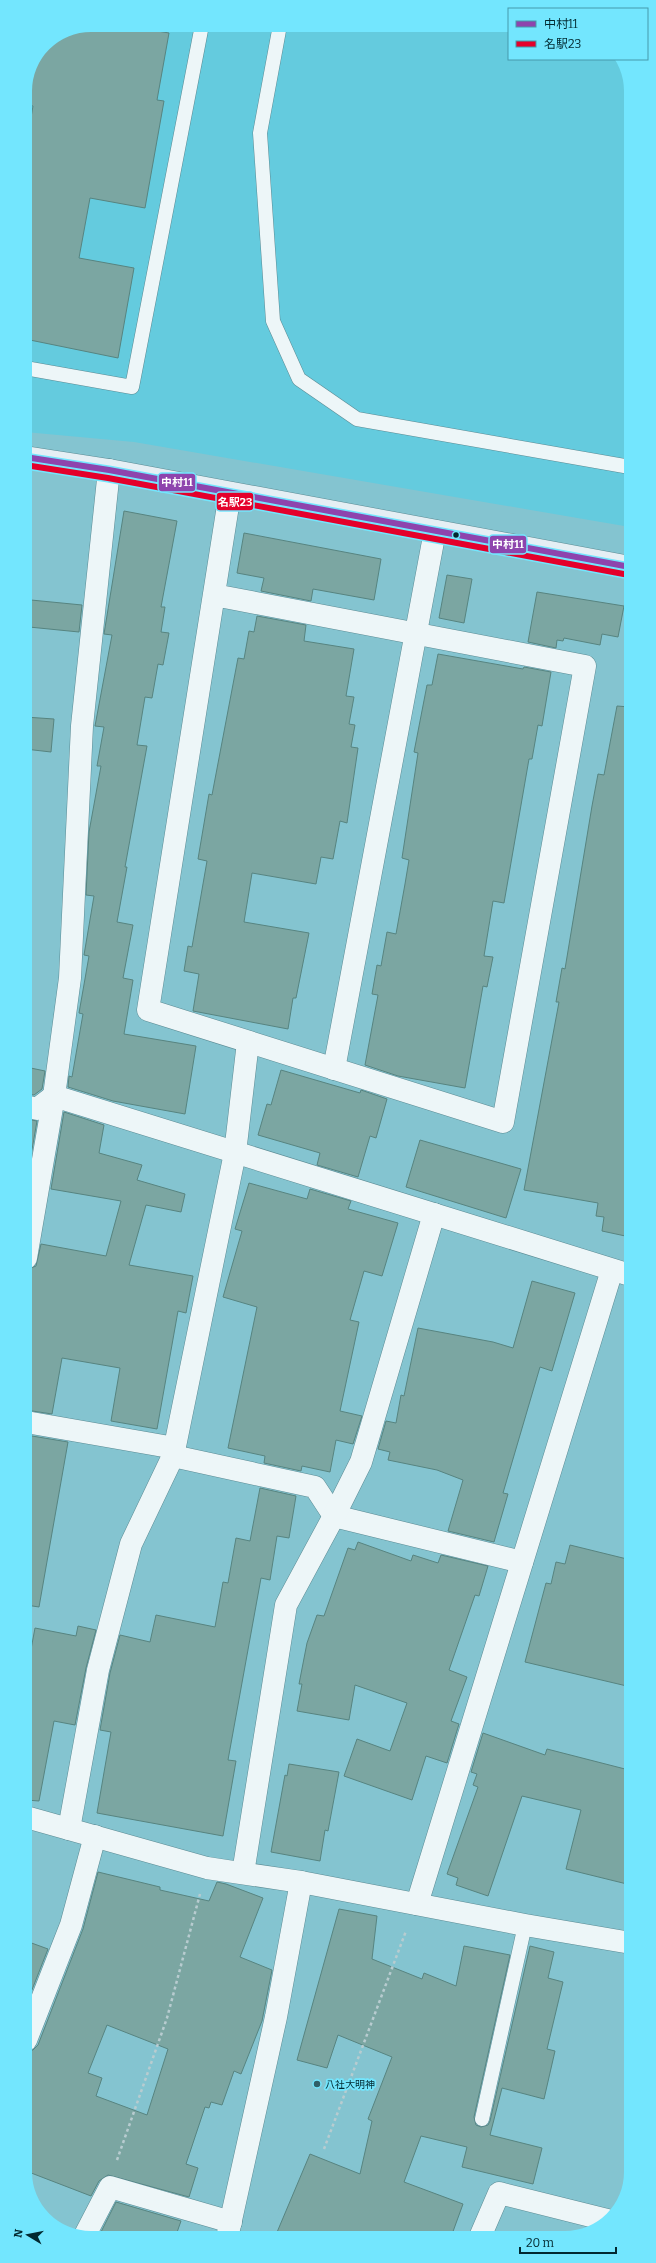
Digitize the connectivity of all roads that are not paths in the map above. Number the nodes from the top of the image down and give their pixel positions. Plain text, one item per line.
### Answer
1 (201, 32) edge
2 (279, 32) edge
3 (32, 369) edge
4 (32, 458) edge
5 (624, 466) edge
6 (109, 470) junction
7 (230, 493) junction
8 (435, 531) junction
9 (624, 566) edge
10 (214, 595) junction
11 (416, 634) junction
12 (248, 1042) junction
13 (334, 1069) junction
14 (54, 1096) junction
15 (32, 1108) edge
16 (235, 1152) junction
17 (434, 1214) junction
18 (32, 1223) edge
19 (621, 1273) edge
20 (32, 1423) edge
21 (174, 1452) junction
22 (334, 1516) junction
23 (522, 1562) junction
24 (32, 1819) edge
25 (69, 1829) junction
26 (95, 1836) junction
27 (243, 1873) junction
28 (301, 1882) junction
29 (417, 1904) junction
30 (525, 1925) junction
31 (624, 1942) edge
32 (32, 2025) edge
33 (482, 2119) dead end
34 (601, 2218) edge
35 (229, 2230) edge
36 (87, 2231) edge
37 (483, 2231) edge

1 - 3 lane
2 - 5 lane
4 - 6 street
6 - 7 street
6 - 14 street
7 - 8 street
7 - 10 street
8 - 9 street
8 - 11 street
10 - 11 street
10 - 12 street
11 - 13 street
11 - 13 street
12 - 13 street
12 - 16 street
14 - 15 street
14 - 16 street
14 - 18 street
16 - 17 street
16 - 21 street
17 - 19 street
17 - 22 street
19 - 23 street
20 - 21 street
21 - 22 street
21 - 25 street
22 - 23 street
22 - 27 street
23 - 29 street
24 - 25 street
25 - 26 street
26 - 27 street
26 - 32 street
27 - 28 street
28 - 29 street
28 - 35 street
29 - 30 street
30 - 31 street
30 - 33 lane
34 - 37 street
35 - 36 street

